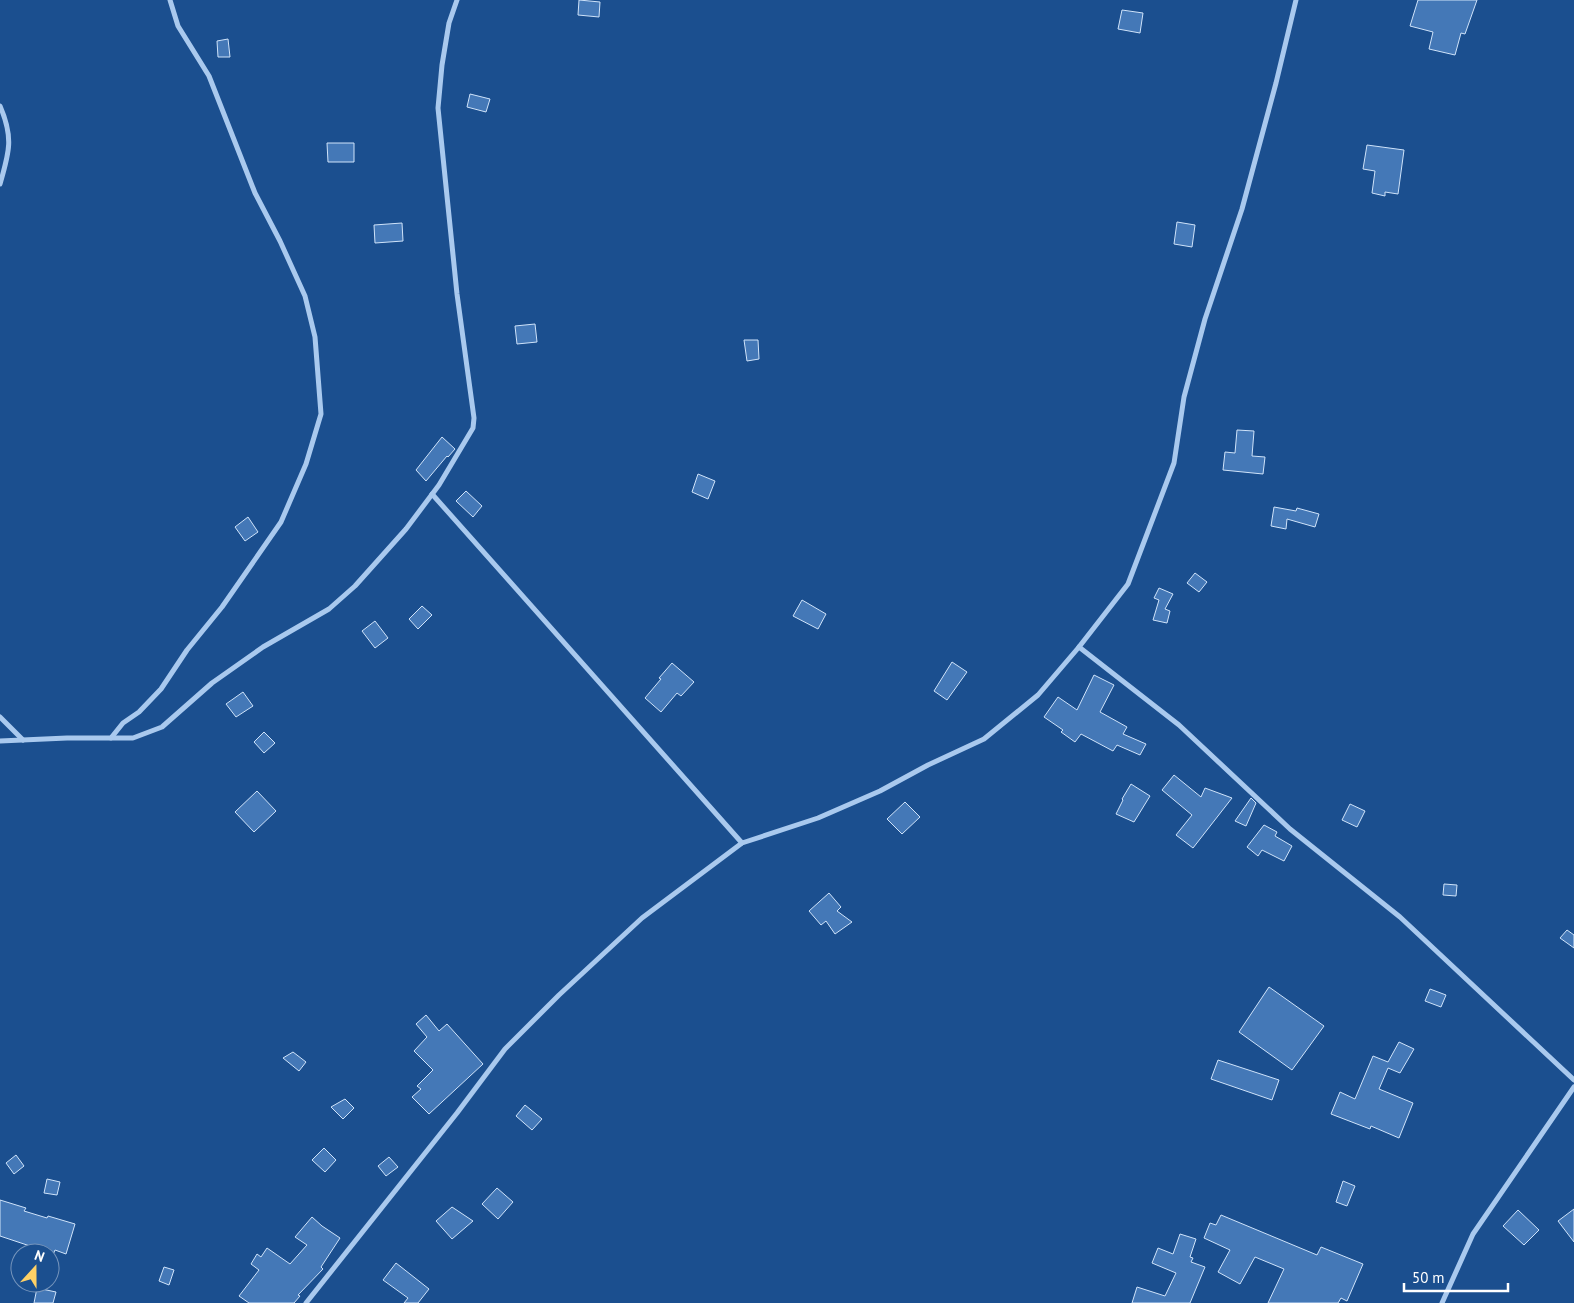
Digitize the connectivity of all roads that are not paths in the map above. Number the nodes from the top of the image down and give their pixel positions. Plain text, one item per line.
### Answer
1 (170, 0) edge
2 (457, 0) edge
3 (1296, 0) edge
4 (0, 106) edge
5 (0, 184) edge
6 (432, 494) junction
7 (1079, 647) junction
8 (0, 717) edge
9 (111, 738) junction
10 (23, 740) junction
11 (0, 741) edge
12 (742, 843) junction
13 (1574, 1080) edge
14 (1574, 1087) edge
15 (306, 1303) edge
16 (1442, 1303) edge

1 - 9 street
2 - 6 street
3 - 7 street
4 - 5 street
6 - 9 street
6 - 12 street
7 - 12 street
7 - 13 street
8 - 10 street
9 - 10 street
10 - 11 street
12 - 15 street
14 - 16 street

